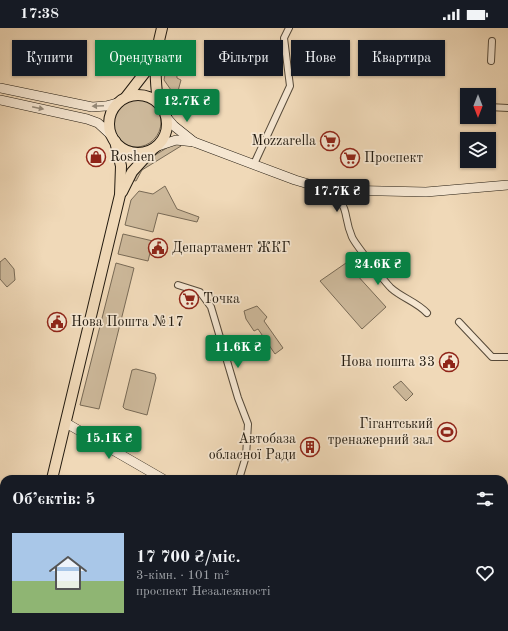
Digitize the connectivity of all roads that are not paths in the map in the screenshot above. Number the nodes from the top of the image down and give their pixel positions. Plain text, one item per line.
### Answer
1 (162, 28) edge
2 (289, 28) edge
3 (159, 40) edge
4 (492, 42) dead end
5 (492, 60) dead end
6 (142, 76) edge
7 (156, 76) edge
8 (0, 88) edge
9 (126, 97) junction
10 (0, 100) edge
11 (158, 101) junction
12 (117, 103) junction
13 (496, 107) edge
14 (508, 108) edge
15 (167, 118) junction
16 (113, 139) junction
17 (194, 142) junction
18 (155, 148) junction
19 (254, 164) junction
20 (508, 185) edge
21 (322, 188) junction
22 (120, 195) junction
23 (178, 285) dead end
24 (427, 312) dead end
25 (459, 322) dead end
26 (508, 357) edge
27 (66, 423) junction
28 (53, 475) edge
29 (156, 475) edge
30 (240, 475) edge

1 - 3 main road
2 - 19 street
4 - 5 street
6 - 9 main road
7 - 11 main road
12 -> 8 street
9 - 11 main road
9 - 12 main road
10 -> 16 street
11 - 15 main road
12 - 16 main road
13 - 14 street
15 - 17 street
15 - 18 main road
16 - 18 main road
16 - 22 main road
17 - 18 street
17 - 19 street
18 - 22 main road
19 - 21 street
20 - 21 street
21 - 24 street
22 - 27 main road
23 - 30 street
25 - 26 street
27 - 28 main road
27 - 29 street

